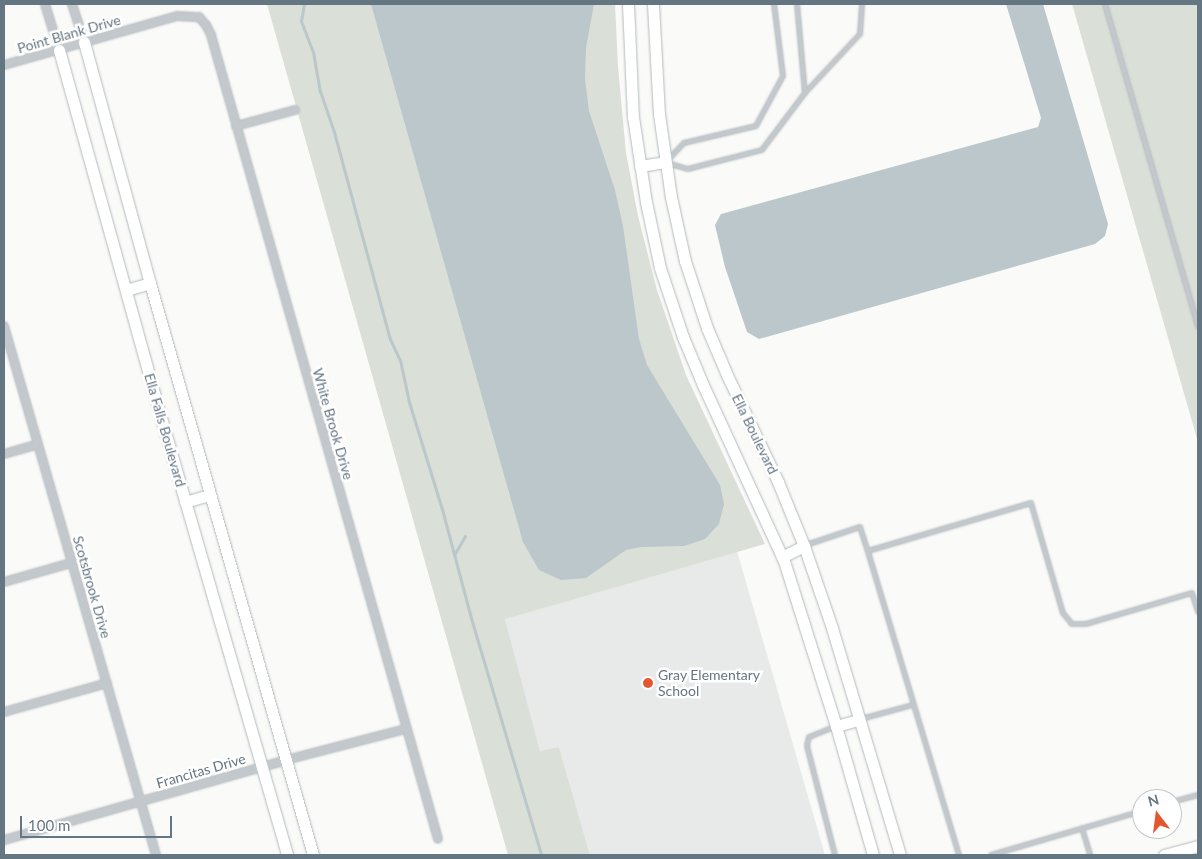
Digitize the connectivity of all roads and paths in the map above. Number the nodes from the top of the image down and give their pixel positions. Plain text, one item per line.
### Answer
1 (45, 4) edge
2 (72, 4) edge
3 (628, 4) edge
4 (654, 4) edge
5 (774, 4) edge
6 (796, 4) edge
7 (862, 4) edge
8 (1105, 4) edge
9 (199, 17) joint
10 (84, 42) junction
11 (59, 50) junction
12 (4, 66) edge
13 (805, 93) junction
14 (295, 110) dead end
15 (236, 126) junction
16 (666, 162) junction
17 (640, 166) junction
18 (150, 283) junction
19 (126, 290) junction
20 (4, 326) edge
21 (1198, 327) edge
22 (38, 444) junction
23 (4, 454) edge
24 (210, 495) junction
25 (185, 502) junction
26 (804, 546) junction
27 (868, 551) junction
28 (782, 557) junction
29 (71, 563) junction
30 (4, 582) edge
31 (1198, 612) edge
32 (107, 683) junction
33 (913, 705) junction
34 (4, 712) edge
35 (859, 720) junction
36 (836, 726) junction
37 (406, 729) junction
38 (286, 760) junction
39 (262, 766) junction
40 (1198, 795) edge
41 (1182, 799) edge
42 (142, 802) junction
43 (1132, 814) edge
44 (1082, 828) junction
45 (438, 839) dead end
46 (4, 840) edge
47 (1198, 846) edge
48 (156, 855) edge
49 (287, 855) edge
50 (313, 855) edge
51 (835, 855) edge
52 (873, 855) edge
53 (900, 855) edge
54 (959, 855) edge
55 (992, 855) edge
56 (1090, 855) edge
57 (1164, 855) edge

1 - 11 street, Ella Falls Boulevard
2 - 10 street, Ella Falls Boulevard
3 - 17 main road, Ella Boulevard
4 - 16 main road, Ella Boulevard
5 - 16 lane
6 - 13 lane
7 - 13 lane
8 - 21 lane
9 - 10 street, Point Blank Drive
9 - 15 street, White Brook Drive
10 - 11 street, Point Blank Drive
10 - 18 main road, Ella Falls Boulevard
11 - 12 street, Point Blank Drive
11 - 19 main road, Ella Falls Boulevard
13 - 16 lane
14 - 15 street
15 - 37 street, White Brook Drive
16 - 17 main road
16 - 26 main road, Ella Boulevard
17 - 28 main road, Ella Boulevard
18 - 19 main road
18 - 24 main road, Ella Falls Boulevard
19 - 25 main road, Ella Falls Boulevard
20 - 22 street, Scotsbrook Drive
22 - 23 street
22 - 29 street, Scotsbrook Drive
24 - 25 main road
24 - 38 main road, Ella Falls Boulevard
25 - 39 main road, Ella Falls Boulevard
26 - 27 lane
26 - 28 main road
26 - 35 main road, Ella Boulevard
27 - 31 lane
27 - 33 lane
28 - 36 main road, Ella Boulevard
29 - 30 street
29 - 32 street, Scotsbrook Drive
32 - 34 street
32 - 42 street, Scotsbrook Drive
33 - 35 lane
33 - 54 lane
35 - 36 main road
35 - 53 main road, Ella Boulevard
36 - 51 lane
36 - 52 main road, Ella Boulevard
37 - 38 street, Francitas Drive
37 - 45 street, White Brook Drive
38 - 39 street, Francitas Drive
38 - 50 main road, Ella Falls Boulevard
39 - 42 street, Francitas Drive
39 - 49 main road, Ella Falls Boulevard
40 - 41 lane
42 - 46 street, Francitas Drive
42 - 48 street, Scotsbrook Drive
43 - 44 lane
44 - 55 lane
44 - 56 lane
47 - 57 main road

